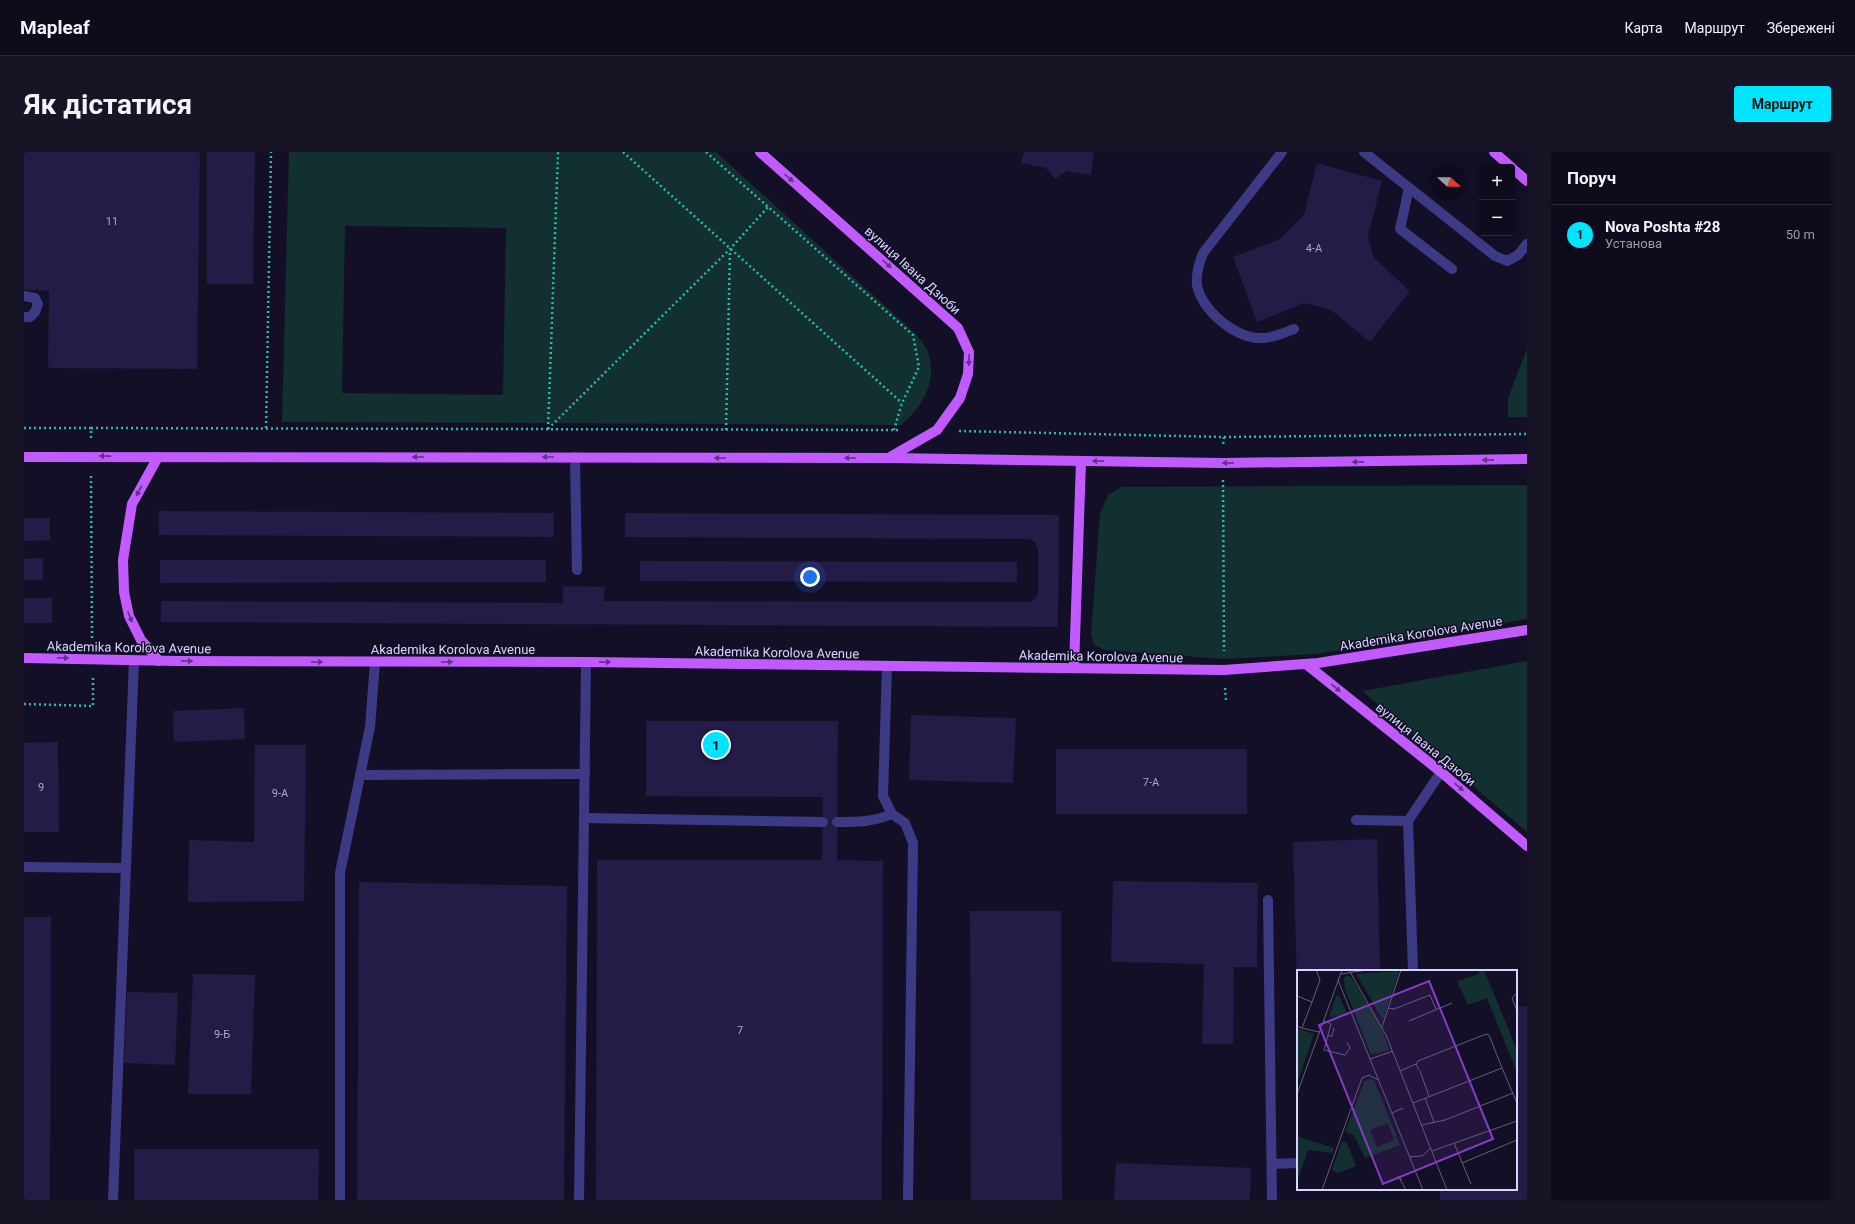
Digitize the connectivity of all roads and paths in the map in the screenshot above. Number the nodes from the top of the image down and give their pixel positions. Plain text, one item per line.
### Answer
1 (271, 152) edge
2 (558, 152) edge
3 (622, 152) edge
4 (706, 152) edge
5 (760, 152) edge
6 (1282, 152) edge
7 (1364, 152) edge
8 (1494, 152) edge
9 (1508, 164) edge
10 (1515, 170) edge
11 (1527, 181) edge
12 (1410, 188) junction
13 (768, 207) junction
14 (1527, 244) edge
15 (730, 249) junction
16 (1452, 269) dead end
17 (24, 296) edge
18 (24, 317) edge
19 (1294, 329) dead end
20 (902, 402) junction
21 (24, 428) edge
22 (266, 428) dead end
23 (726, 430) dead end
24 (894, 430) dead end
25 (1527, 434) edge
26 (1224, 437) dead end
27 (91, 456) junction
28 (24, 457) edge
29 (158, 457) junction
30 (575, 457) junction
31 (889, 458) junction
32 (1527, 460) edge
33 (1081, 461) junction
34 (577, 570) dead end
35 (1527, 630) edge
36 (24, 658) edge
37 (92, 658) junction
38 (134, 660) junction
39 (159, 661) junction
40 (376, 662) junction
41 (586, 662) junction
42 (1306, 664) junction
43 (887, 666) junction
44 (1074, 668) junction
45 (24, 704) edge
46 (1441, 772) junction
47 (585, 774) junction
48 (360, 775) junction
49 (892, 814) junction
50 (584, 818) junction
51 (1356, 820) dead end
52 (1408, 821) junction
53 (823, 822) dead end
54 (837, 822) dead end
55 (1527, 846) edge
56 (24, 867) edge
57 (124, 868) junction
58 (1268, 900) dead end
59 (1413, 970) edge
60 (1297, 1163) edge
61 (1272, 1164) junction
62 (113, 1200) edge
63 (340, 1200) edge
64 (579, 1200) edge
65 (908, 1200) edge
66 (1272, 1200) edge

1 - 22 path
2 - 15 path
3 - 15 path
4 - 13 path
5 -> 31 main road, вулиця Івана Дзюби
6 - 19 lane
7 - 12 lane
8 - 9 main road
10 - 11 main road
12 - 14 lane
12 - 16 lane
13 - 15 path
13 - 20 path
15 - 20 path
15 - 23 path
17 - 18 lane
20 - 24 path
21 - 27 path
25 - 26 path
27 - 28 main road
29 -> 27 main road
27 - 37 path
30 -> 29 main road
29 -> 39 main road
31 -> 30 main road
30 - 34 lane
31 - 33 main road
32 -> 33 main road
33 - 44 main road
35 - 42 main road, Akademika Korolova Avenue
36 -> 37 main road, Akademika Korolova Avenue
37 - 38 main road, Akademika Korolova Avenue
37 - 45 path
38 - 39 main road, Akademika Korolova Avenue
38 - 57 lane
39 -> 40 main road, Akademika Korolova Avenue
40 -> 41 main road, Akademika Korolova Avenue
40 - 48 lane
41 -> 43 main road, Akademika Korolova Avenue
41 - 47 lane
42 - 44 main road, Akademika Korolova Avenue
42 -> 46 main road, вулиця Івана Дзюби
43 - 44 main road, Akademika Korolova Avenue
43 - 49 lane
46 - 52 lane
46 -> 55 main road, вулиця Івана Дзюби
47 - 48 lane
47 - 50 lane
48 - 63 lane
49 - 54 lane
49 - 65 lane
50 - 53 lane
50 - 64 lane
51 - 52 lane
52 - 59 lane
56 - 57 lane
57 - 62 lane
58 - 61 lane
60 - 61 lane
61 - 66 lane

